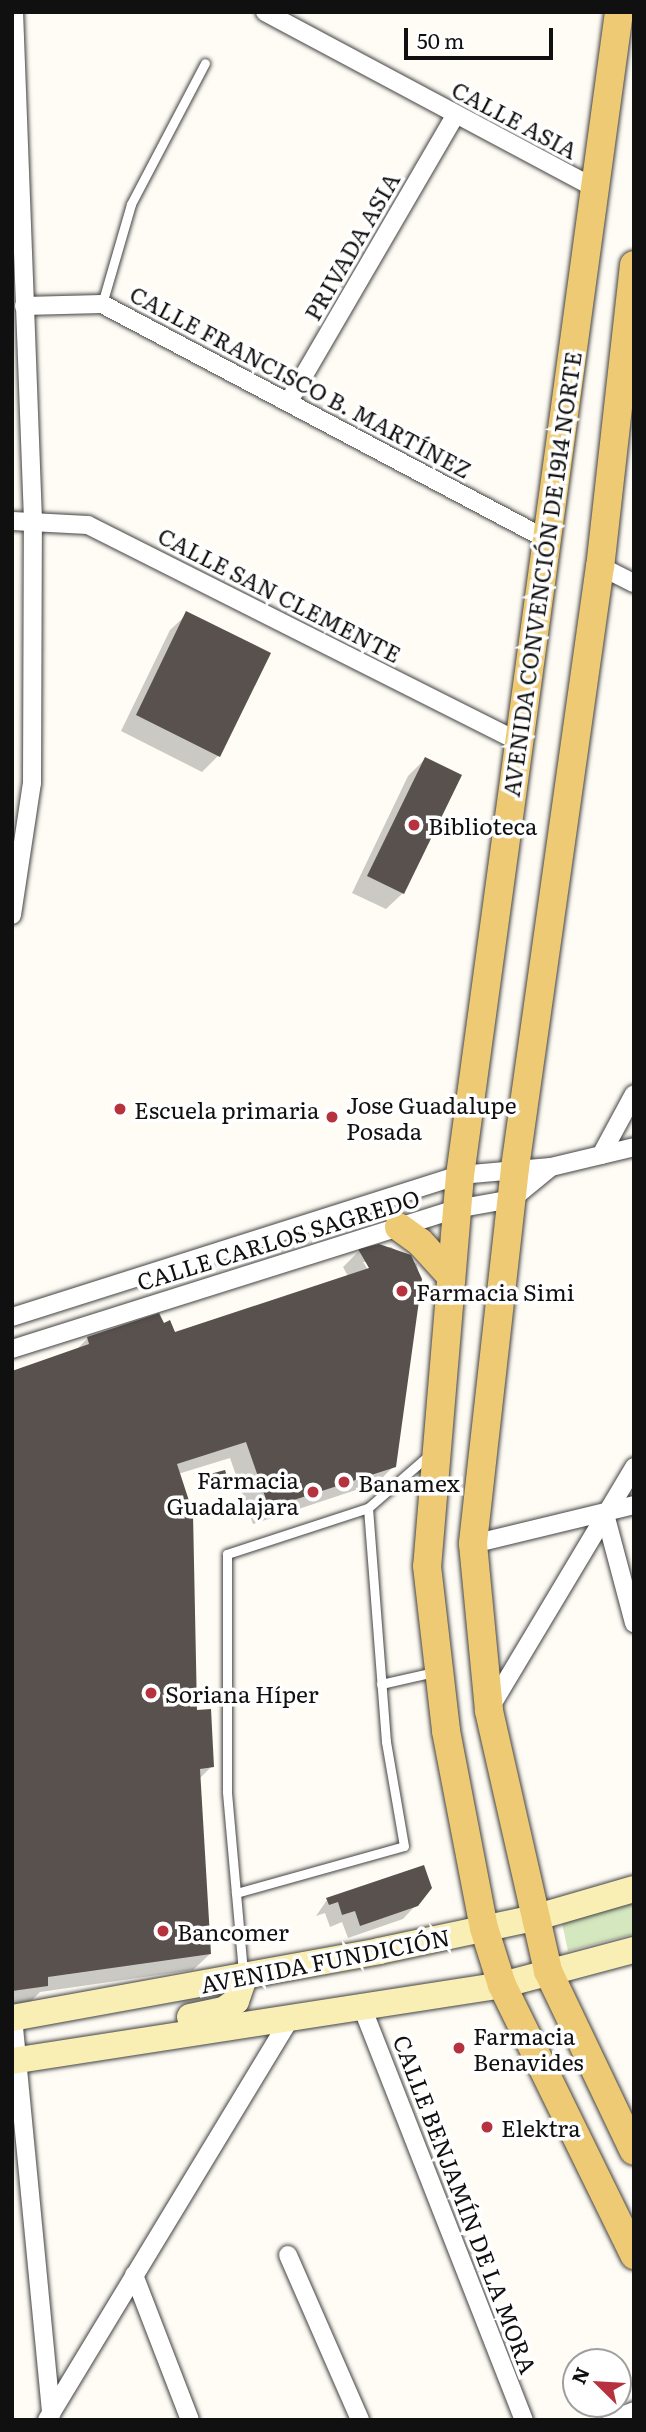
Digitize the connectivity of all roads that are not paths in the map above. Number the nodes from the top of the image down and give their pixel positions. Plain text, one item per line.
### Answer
1 (15, 12) edge
2 (265, 12) edge
3 (615, 21) edge
4 (205, 63) dead end
5 (455, 116) junction
6 (595, 188) junction
7 (634, 265) edge
8 (102, 304) junction
9 (24, 306) junction
10 (289, 401) junction
11 (33, 520) junction
12 (12, 521) edge
13 (546, 539) junction
14 (600, 566) junction
15 (634, 583) edge
16 (518, 741) junction
17 (12, 915) edge
18 (634, 1094) edge
19 (634, 1147) edge
20 (601, 1155) junction
21 (551, 1167) junction
22 (515, 1168) junction
23 (460, 1175) junction
24 (512, 1199) junction
25 (456, 1209) junction
26 (399, 1227) junction
27 (449, 1274) junction
28 (122, 1280) junction
29 (130, 1310) junction
30 (12, 1317) edge
31 (12, 1349) edge
32 (436, 1450) junction
33 (634, 1467) edge
34 (634, 1505) edge
35 (368, 1508) junction
36 (605, 1514) junction
37 (473, 1544) junction
38 (634, 1623) edge
39 (439, 1672) junction
40 (382, 1684) junction
41 (489, 1711) junction
42 (634, 1889) edge
43 (236, 1893) junction
44 (534, 1918) junction
45 (484, 1928) junction
46 (634, 1950) edge
47 (548, 1971) junction
48 (244, 1978) junction
49 (502, 1985) junction
50 (362, 2007) junction
51 (13, 2017) edge
52 (290, 2018) junction
53 (139, 2042) junction
54 (15, 2061) edge
55 (634, 2151) edge
56 (288, 2255) dead end
57 (634, 2255) edge
58 (134, 2275) junction
59 (634, 2411) edge
60 (49, 2417) edge
61 (190, 2420) edge
62 (360, 2420) edge
63 (524, 2420) edge
64 (611, 2420) edge

1 - 9 street
2 - 5 street, CALLE ASIA
3 - 6 main road, AVENIDA CONVENCIÓN DE 1914 NORTE
4 - 8 lane
5 - 6 street, CALLE ASIA
5 - 10 street, PRIVADA ASIA
6 - 13 main road, AVENIDA CONVENCIÓN DE 1914 NORTE
7 - 14 main road
8 - 9 street, CALLE FRANCISCO B. MARTÍNEZ
8 - 10 street, CALLE FRANCISCO B. MARTÍNEZ
9 - 11 street
10 - 13 street, CALLE FRANCISCO B. MARTÍNEZ
11 - 12 street, CALLE SAN CLEMENTE
11 - 16 street, CALLE SAN CLEMENTE
11 - 17 street
13 - 16 main road, AVENIDA CONVENCIÓN DE 1914 NORTE
14 - 15 street
14 - 22 main road
16 - 23 main road, AVENIDA CONVENCIÓN DE 1914 NORTE
18 - 20 street
19 - 20 street, CALLE CARLOS SAGREDO
20 - 21 street, CALLE CARLOS SAGREDO
21 - 22 street, CALLE CARLOS SAGREDO
21 - 24 street, CALLE CARLOS SAGREDO
22 - 23 street, CALLE CARLOS SAGREDO
22 - 24 main road
23 - 25 main road, AVENIDA CONVENCIÓN DE 1914 NORTE
23 - 28 street, CALLE CARLOS SAGREDO
24 - 25 street, CALLE CARLOS SAGREDO
24 - 37 main road
25 - 26 street, CALLE CARLOS SAGREDO
25 - 27 main road, AVENIDA CONVENCIÓN DE 1914 NORTE
26 - 27 main road
26 - 29 street, CALLE CARLOS SAGREDO
27 - 32 main road, AVENIDA CONVENCIÓN DE 1914 NORTE
28 - 29 street
28 - 30 street, CALLE CARLOS SAGREDO
29 - 31 street, CALLE CARLOS SAGREDO
32 - 35 lane
32 - 39 main road, AVENIDA CONVENCIÓN DE 1914 NORTE
33 - 36 street
34 - 36 street
35 - 40 lane
35 - 43 lane
36 - 37 street
36 - 38 street
36 - 41 street
37 - 41 main road
39 - 40 lane
39 - 45 main road, AVENIDA CONVENCIÓN DE 1914 NORTE
40 - 43 lane
41 - 44 main road
42 - 44 street, AVENIDA FUNDICIÓN
43 - 48 lane
44 - 45 street, AVENIDA FUNDICIÓN
44 - 47 main road
45 - 48 street, AVENIDA FUNDICIÓN
45 - 49 main road, AVENIDA CONVENCIÓN DE 1914 NORTE
46 - 47 street, AVENIDA FUNDICIÓN
47 - 49 street, AVENIDA FUNDICIÓN
47 - 55 main road
48 - 51 street, AVENIDA FUNDICIÓN
48 - 53 street
49 - 50 street, AVENIDA FUNDICIÓN
49 - 57 main road, AVENIDA CONVENCIÓN DE 1914 NORTE
50 - 52 street, AVENIDA FUNDICIÓN
50 - 63 street, CALLE BENJAMÍN DE LA MORA
51 - 54 street
52 - 53 street, AVENIDA FUNDICIÓN
52 - 58 street
53 - 54 street, AVENIDA FUNDICIÓN
54 - 60 street
56 - 62 street
58 - 60 street
58 - 61 street
59 - 64 street

